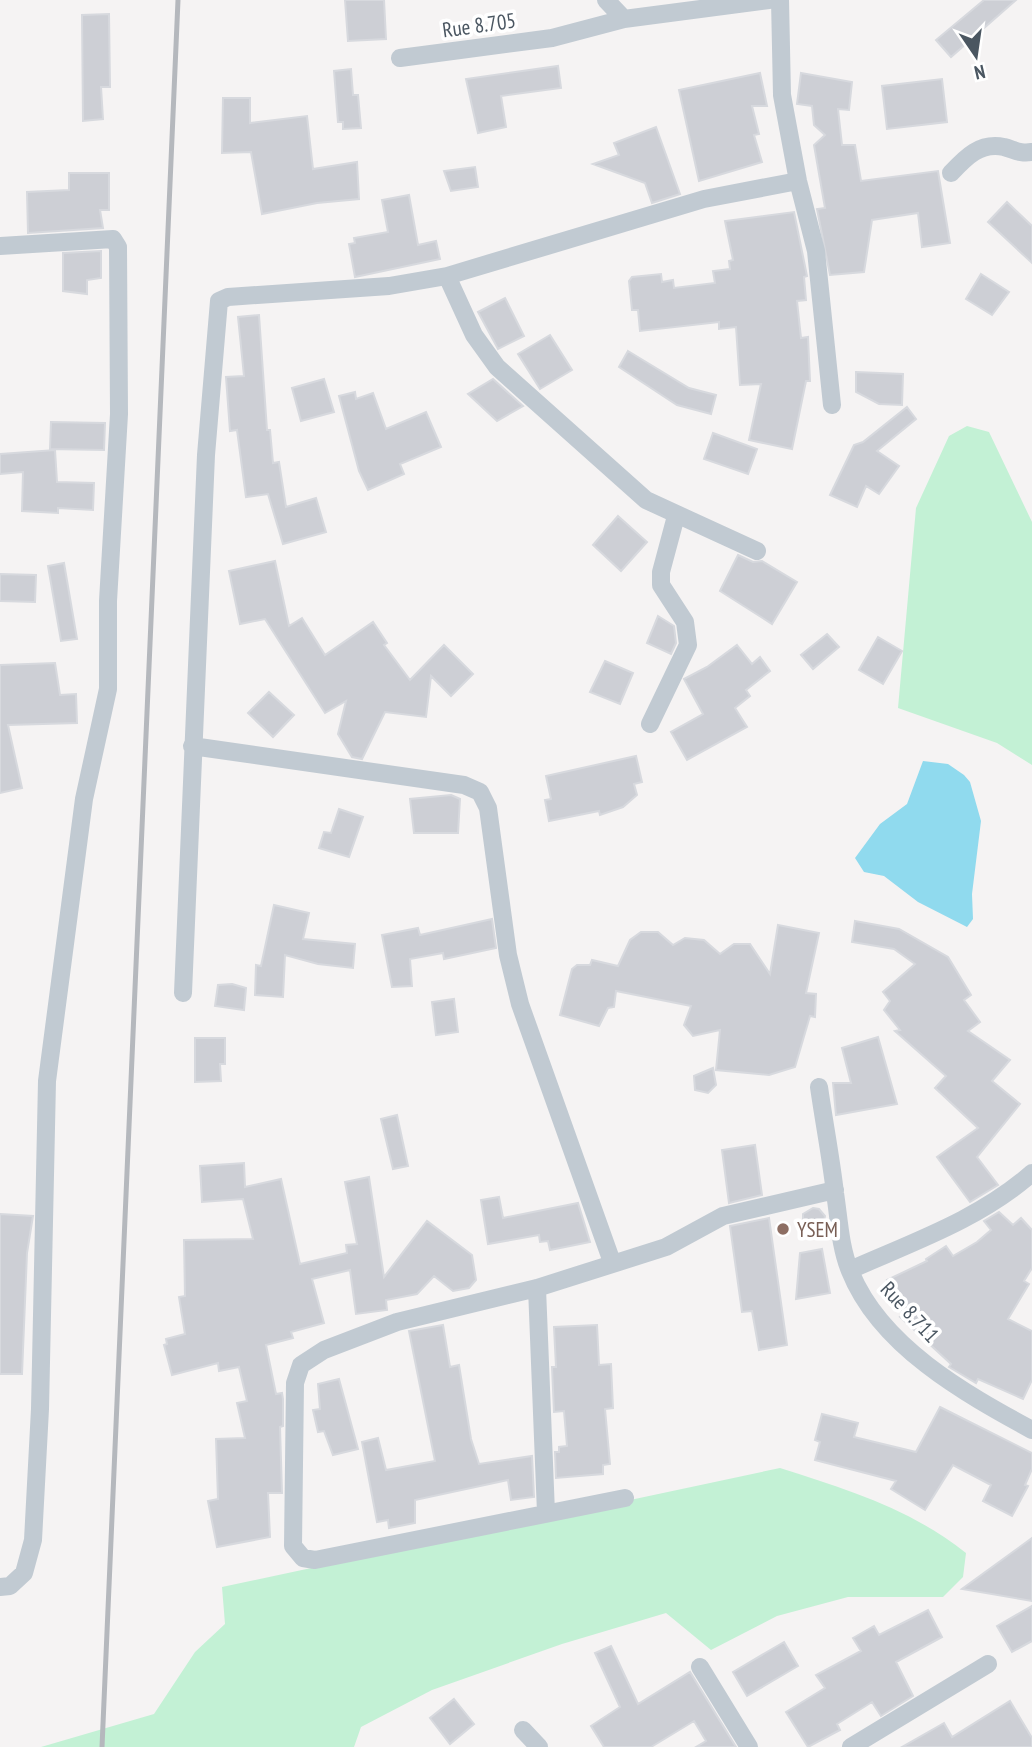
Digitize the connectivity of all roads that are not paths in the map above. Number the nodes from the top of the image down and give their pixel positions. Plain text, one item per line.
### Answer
1 (606, 0) edge
2 (769, 0) edge
3 (780, 0) edge
4 (624, 19) junction
5 (400, 58) dead end
6 (1032, 152) edge
7 (951, 173) dead end
8 (798, 181) junction
9 (0, 246) edge
10 (447, 276) junction
11 (832, 405) dead end
12 (676, 516) junction
13 (757, 551) dead end
14 (650, 724) dead end
15 (192, 746) junction
16 (183, 993) dead end
17 (819, 1087) dead end
18 (1032, 1173) edge
19 (835, 1190) junction
20 (612, 1262) junction
21 (850, 1270) junction
22 (537, 1288) junction
23 (1032, 1430) edge
24 (625, 1498) dead end
25 (546, 1513) junction
26 (0, 1587) edge
27 (988, 1664) dead end
28 (700, 1667) dead end
29 (523, 1730) dead end
30 (539, 1747) edge
31 (749, 1747) edge
32 (851, 1747) edge

1 - 4 street
2 - 4 street, Rue 8.705
3 - 8 street
4 - 5 street, Rue 8.705
6 - 7 street
8 - 10 street
8 - 11 street
9 - 26 street
10 - 12 street
10 - 15 street
12 - 13 street
12 - 14 street
15 - 16 street
15 - 20 street
17 - 19 street, Rue 8.711
18 - 21 street
19 - 20 street
19 - 21 street, Rue 8.711
20 - 22 street
21 - 23 street, Rue 8.711
22 - 25 street
22 - 25 street
24 - 25 street
27 - 32 street
28 - 31 street
29 - 30 street

